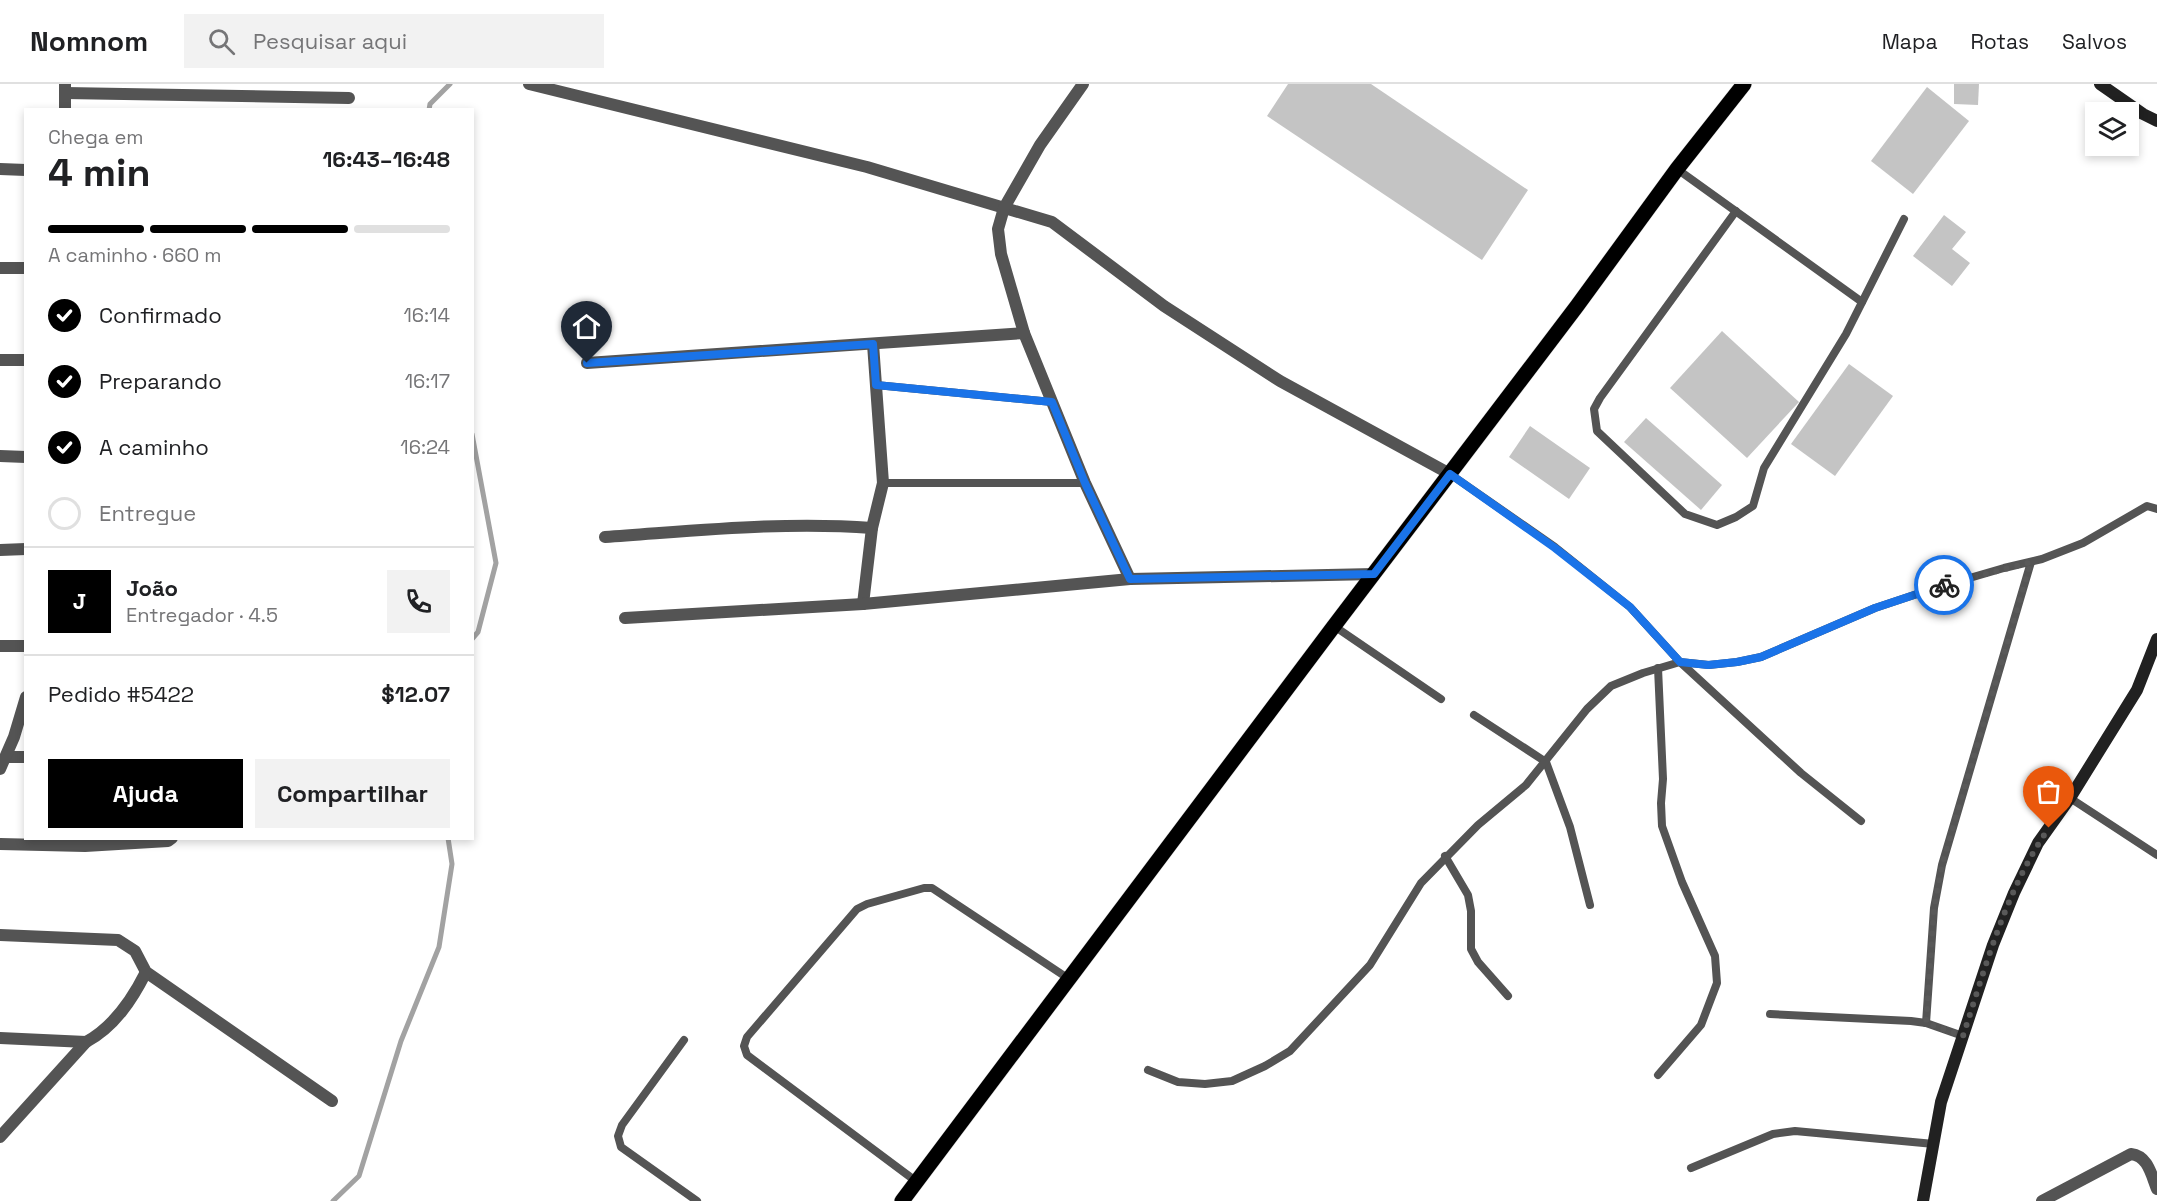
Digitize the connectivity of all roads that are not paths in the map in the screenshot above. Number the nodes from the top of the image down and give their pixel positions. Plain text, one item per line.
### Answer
1 (529, 84) edge
2 (1083, 84) edge
3 (1744, 84) edge
4 (2100, 84) edge
5 (65, 88) edge
6 (350, 98) dead end
7 (65, 108) edge
8 (2157, 121) edge
9 (0, 169) edge
10 (1677, 169) junction
11 (24, 170) edge
12 (1004, 208) junction
13 (1736, 211) junction
14 (1904, 219) dead end
15 (0, 268) edge
16 (24, 268) edge
17 (1863, 302) junction
18 (1024, 333) junction
19 (873, 344) junction
20 (0, 360) edge
21 (24, 360) edge
22 (587, 363) dead end
23 (876, 385) junction
24 (1052, 402) junction
25 (0, 456) edge
26 (24, 457) edge
27 (1450, 474) junction
28 (883, 483) junction
29 (1085, 483) junction
30 (2157, 508) edge
31 (872, 528) junction
32 (605, 537) dead end
33 (24, 549) edge
34 (0, 550) edge
35 (2031, 562) junction
36 (1374, 574) junction
37 (1130, 579) junction
38 (863, 604) junction
39 (625, 618) dead end
40 (1334, 626) junction
41 (2157, 639) edge
42 (24, 645) edge
43 (0, 646) edge
44 (1680, 662) junction
45 (1658, 668) junction
46 (1441, 699) dead end
47 (24, 704) edge
48 (1474, 715) dead end
49 (0, 737) edge
50 (14, 737) junction
51 (6, 757) junction
52 (24, 757) edge
53 (1546, 762) junction
54 (0, 769) edge
55 (2070, 798) junction
56 (1861, 821) dead end
57 (169, 840) edge
58 (0, 843) edge
59 (2157, 855) edge
60 (1445, 856) junction
61 (1590, 905) dead end
62 (0, 935) edge
63 (146, 972) junction
64 (1068, 979) junction
65 (1508, 996) dead end
66 (1770, 1014) dead end
67 (1926, 1023) junction
68 (1963, 1036) junction
69 (0, 1038) edge
70 (684, 1040) dead end
71 (86, 1042) junction
72 (1148, 1070) dead end
73 (1658, 1075) dead end
74 (333, 1101) dead end
75 (2, 1131) edge
76 (1934, 1144) junction
77 (1690, 1168) dead end
78 (917, 1182) junction
79 (2157, 1189) edge
80 (697, 1201) edge
81 (902, 1201) edge
82 (1923, 1201) edge
83 (2042, 1201) edge

1 - 12 street
2 - 12 street
3 - 10 main road
4 - 8 street
5 - 6 street
5 - 7 street
9 - 11 street
10 - 13 lane
10 - 27 main road
12 - 18 street
12 - 27 street
13 - 17 lane
13 - 17 lane
14 - 17 lane
15 - 16 street
18 - 19 street
18 - 24 street
19 - 22 street
19 - 23 street
20 - 21 street
23 - 24 lane
23 - 28 street
24 - 29 street
25 - 26 street
27 - 36 main road
27 - 44 lane
28 - 29 lane
28 - 31 street
29 - 37 street
30 - 35 lane
31 - 32 street
31 - 38 street
33 - 34 street
35 - 44 lane
35 - 67 lane
36 - 37 street
36 - 40 main road
37 - 38 street
38 - 39 street
40 - 46 lane
40 - 64 main road
41 - 55 street
42 - 43 street
44 - 45 lane
44 - 56 lane
45 - 53 lane
45 - 73 lane
47 - 50 street
48 - 53 lane
49 - 50 street
50 - 51 street
51 - 52 street
51 - 54 street
53 - 60 lane
53 - 61 lane
55 - 59 lane
55 - 68 street
57 - 58 street
60 - 65 lane
60 - 72 lane
62 - 63 street
63 - 71 street
63 - 74 street
64 - 78 main road
64 - 78 lane
66 - 67 lane
67 - 68 lane
68 - 76 street
69 - 71 street
70 - 80 lane
71 - 75 street
76 - 77 lane
76 - 82 street
78 - 81 main road
79 - 83 street

